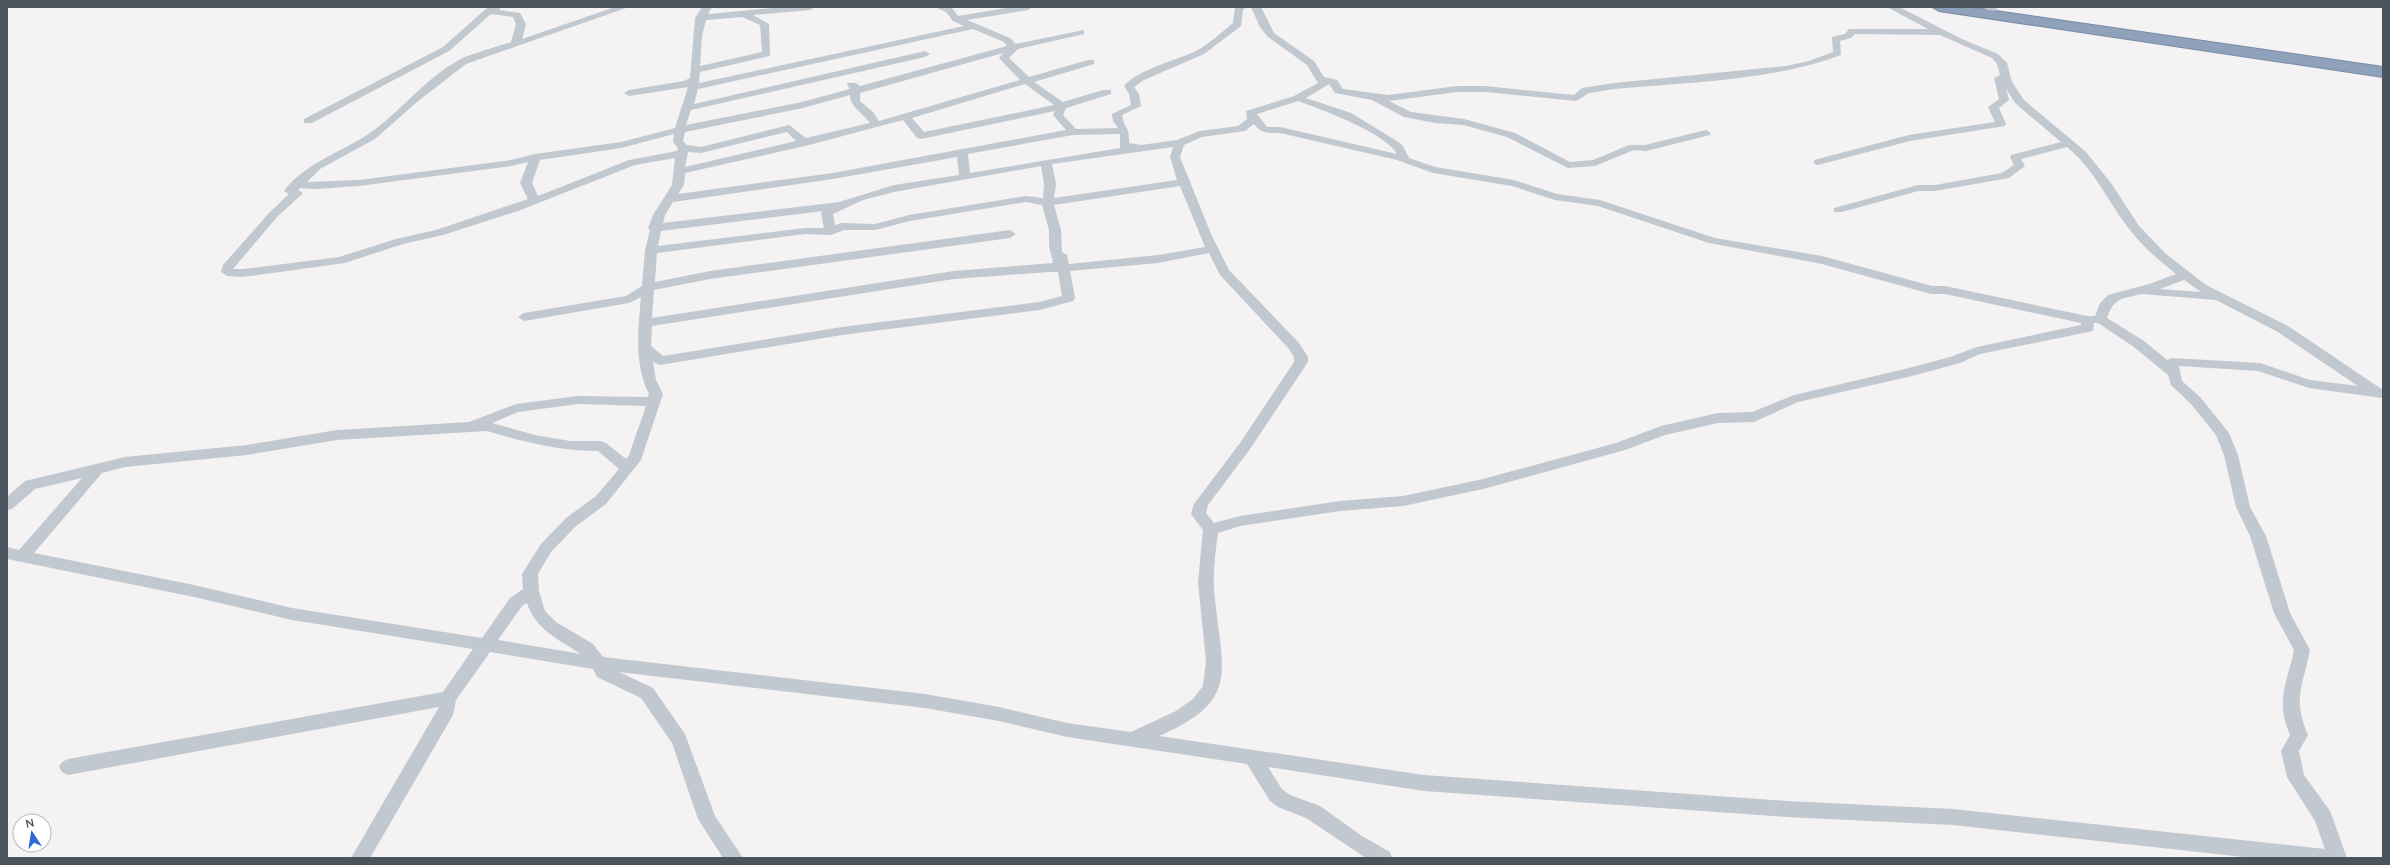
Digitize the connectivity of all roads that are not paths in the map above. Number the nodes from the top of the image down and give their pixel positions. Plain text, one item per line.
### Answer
1 (494, 7) edge
2 (624, 7) edge
3 (810, 7) edge
4 (1028, 7) edge
5 (1240, 7) edge
6 (1256, 7) edge
7 (1892, 7) edge
8 (1939, 7) edge
9 (945, 8) edge
10 (1990, 11) edge
11 (703, 12) edge
12 (745, 15) junction
13 (956, 19) junction
14 (975, 26) junction
15 (1920, 28) junction
16 (1081, 32) dead end
17 (990, 34) junction
18 (516, 42) junction
19 (1030, 42) junction
20 (1014, 48) junction
21 (925, 54) dead end
22 (835, 56) junction
23 (1091, 62) dead end
24 (2383, 72) edge
25 (2005, 73) junction
26 (845, 74) junction
27 (694, 79) junction
28 (1322, 80) junction
29 (1027, 81) junction
30 (854, 90) junction
31 (1106, 92) dead end
32 (628, 93) dead end
33 (1375, 97) junction
34 (1298, 98) junction
35 (1062, 106) junction
36 (688, 108) junction
37 (1250, 113) junction
38 (906, 117) junction
39 (308, 121) dead end
40 (876, 125) junction
41 (678, 130) junction
42 (1125, 131) junction
43 (1073, 132) junction
44 (1706, 133) dead end
45 (805, 143) junction
46 (1179, 143) junction
47 (2070, 143) junction
48 (1152, 147) junction
49 (683, 151) junction
50 (964, 153) junction
51 (535, 156) junction
52 (1175, 157) junction
53 (1405, 160) junction
54 (1046, 162) junction
55 (1818, 162) dead end
56 (681, 171) junction
57 (965, 177) junction
58 (1184, 182) junction
59 (296, 184) junction
60 (670, 199) junction
61 (534, 200) junction
62 (1049, 202) junction
63 (839, 205) junction
64 (1838, 210) dead end
65 (654, 228) junction
66 (831, 232) junction
67 (1010, 234) dead end
68 (1055, 234) junction
69 (1212, 249) junction
70 (651, 250) junction
71 (1065, 268) junction
72 (1026, 272) dead end
73 (2185, 275) junction
74 (650, 287) junction
75 (2141, 290) junction
76 (2220, 298) junction
77 (524, 317) dead end
78 (2094, 320) junction
79 (645, 323) junction
80 (645, 347) junction
81 (2172, 367) junction
82 (2383, 395) edge
83 (654, 402) junction
84 (467, 427) junction
85 (627, 468) junction
86 (97, 469) junction
87 (7, 505) edge
88 (1211, 530) junction
89 (7, 553) edge
90 (23, 556) junction
91 (532, 591) junction
92 (486, 646) junction
93 (598, 662) junction
94 (448, 698) junction
95 (1130, 740) junction
96 (1252, 757) junction
97 (68, 767) dead end
98 (360, 858) edge
99 (734, 858) edge
100 (1383, 858) edge
101 (2332, 858) edge
102 (2338, 858) edge

1 - 18 street
1 - 39 street
2 - 18 street
3 - 12 street
4 - 13 street
5 - 42 street
6 - 28 street
7 - 15 street
8 - 10 highway
9 - 13 street
10 - 24 highway
11 - 12 street
11 - 27 street
12 - 27 street
13 - 14 street
14 - 17 street
14 - 22 street
15 - 25 street
15 - 33 street
16 - 19 street
17 - 19 street
17 - 20 street
18 - 59 street
19 - 20 street
20 - 29 street
20 - 30 street
21 - 26 street
22 - 26 street
22 - 27 street
23 - 29 street
25 - 47 street
25 - 55 street
26 - 30 street
26 - 36 street
27 - 32 street
27 - 36 street
28 - 33 street
28 - 34 street
29 - 35 street
29 - 38 street
30 - 40 street
30 - 41 street
31 - 35 street
33 - 44 street
34 - 37 street
34 - 53 street
35 - 38 street
35 - 43 street
36 - 41 street
37 - 46 street
37 - 53 street
38 - 40 street
40 - 45 street
41 - 49 street
41 - 51 street
42 - 43 street
42 - 48 street
43 - 50 street
45 - 49 street
45 - 56 street
46 - 48 street
46 - 52 street
47 - 64 street
47 - 73 street
48 - 52 street
48 - 54 street
49 - 56 street
49 - 61 street
50 - 57 street
50 - 60 street
51 - 59 street
51 - 61 street
52 - 58 street
53 - 78 street
54 - 57 street
54 - 62 street
56 - 60 street
57 - 63 street
58 - 62 street
58 - 69 street
59 - 61 street
60 - 65 street
62 - 66 street
62 - 68 street
63 - 65 street
63 - 66 street
65 - 70 street
66 - 70 street
67 - 74 street
68 - 71 street
68 - 79 street
69 - 71 street
69 - 88 street
70 - 74 street
71 - 72 street
71 - 80 street
73 - 75 street
73 - 76 street
74 - 77 street
74 - 79 street
75 - 76 street
75 - 78 street
76 - 82 street
78 - 81 street
78 - 88 street
79 - 80 street
80 - 83 street
81 - 82 street
81 - 102 street
83 - 84 street
83 - 85 street
84 - 85 street
84 - 86 street
85 - 91 street
86 - 87 street
86 - 90 street
88 - 95 street
89 - 90 street
90 - 92 street
91 - 92 street
91 - 93 street
92 - 93 street
92 - 94 street
93 - 95 street
93 - 99 street
94 - 97 street
94 - 98 street
95 - 96 street
96 - 100 street
96 - 101 street

